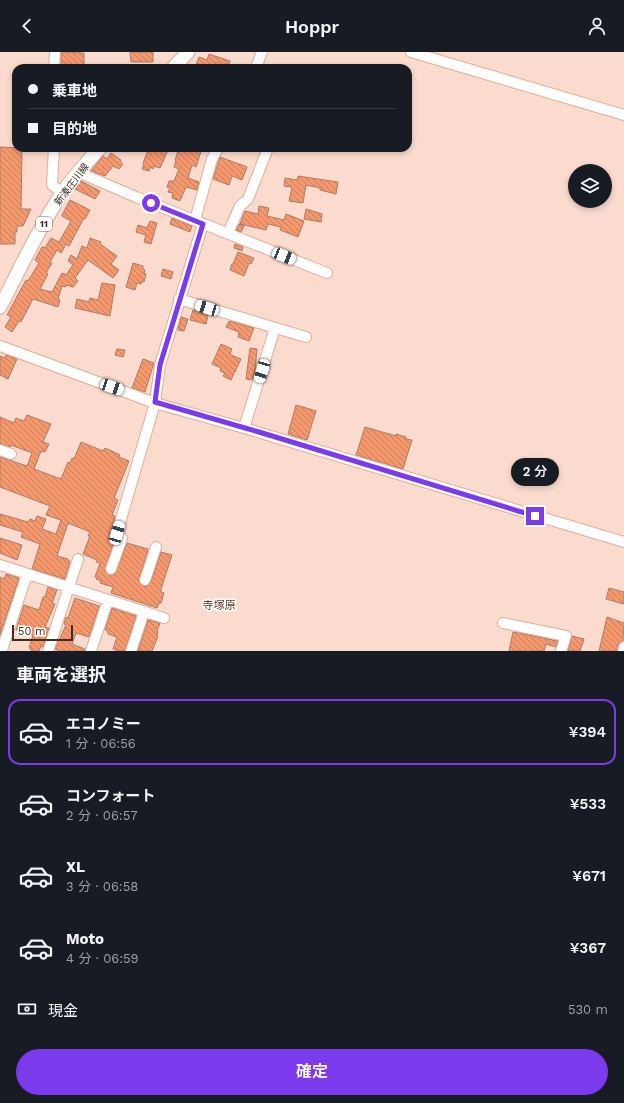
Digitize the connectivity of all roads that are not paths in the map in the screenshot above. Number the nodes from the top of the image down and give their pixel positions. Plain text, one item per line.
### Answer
1 (54, 52) edge
2 (188, 52) edge
3 (262, 52) edge
4 (411, 52) edge
5 (54, 64) edge
6 (177, 64) edge
7 (258, 64) edge
8 (624, 115) edge
9 (54, 152) edge
10 (96, 152) edge
11 (216, 152) edge
12 (266, 152) edge
13 (78, 172) junction
14 (62, 192) junction
15 (199, 222) junction
16 (228, 233) junction
17 (327, 273) dead end
18 (179, 299) junction
19 (0, 307) edge
20 (275, 328) junction
21 (306, 337) dead end
22 (0, 346) edge
23 (155, 402) junction
24 (244, 428) junction
25 (0, 450) edge
26 (11, 454) dead end
27 (624, 542) edge
28 (156, 547) dead end
29 (78, 559) dead end
30 (0, 565) edge
31 (111, 569) dead end
32 (27, 574) junction
33 (145, 580) dead end
34 (68, 588) junction
35 (108, 600) junction
36 (144, 612) junction
37 (164, 618) dead end
38 (503, 623) dead end
39 (624, 647) edge
40 (2, 650) edge
41 (48, 651) edge
42 (91, 651) edge
43 (131, 651) edge
44 (561, 651) edge
45 (622, 651) edge

1 - 5 street
2 - 6 main road
3 - 7 street
4 - 8 street
9 - 14 street
10 - 13 main road, 新湊庄川線 / 11
11 - 15 street
12 - 16 street
13 - 14 main road, 新湊庄川線 / 11
13 - 15 street
14 - 19 main road, 新湊庄川線 / 11
15 - 16 street
15 - 18 street
16 - 17 street
18 - 20 street
18 - 23 street
20 - 21 street
20 - 24 street
22 - 23 street
23 - 24 street
23 - 31 street
24 - 27 street
25 - 26 street
28 - 33 street
29 - 34 street
30 - 32 street
32 - 34 street
32 - 40 street
34 - 35 street
34 - 41 street
35 - 36 street
35 - 42 street
36 - 37 street
36 - 43 street
38 - 44 street
39 - 45 street

